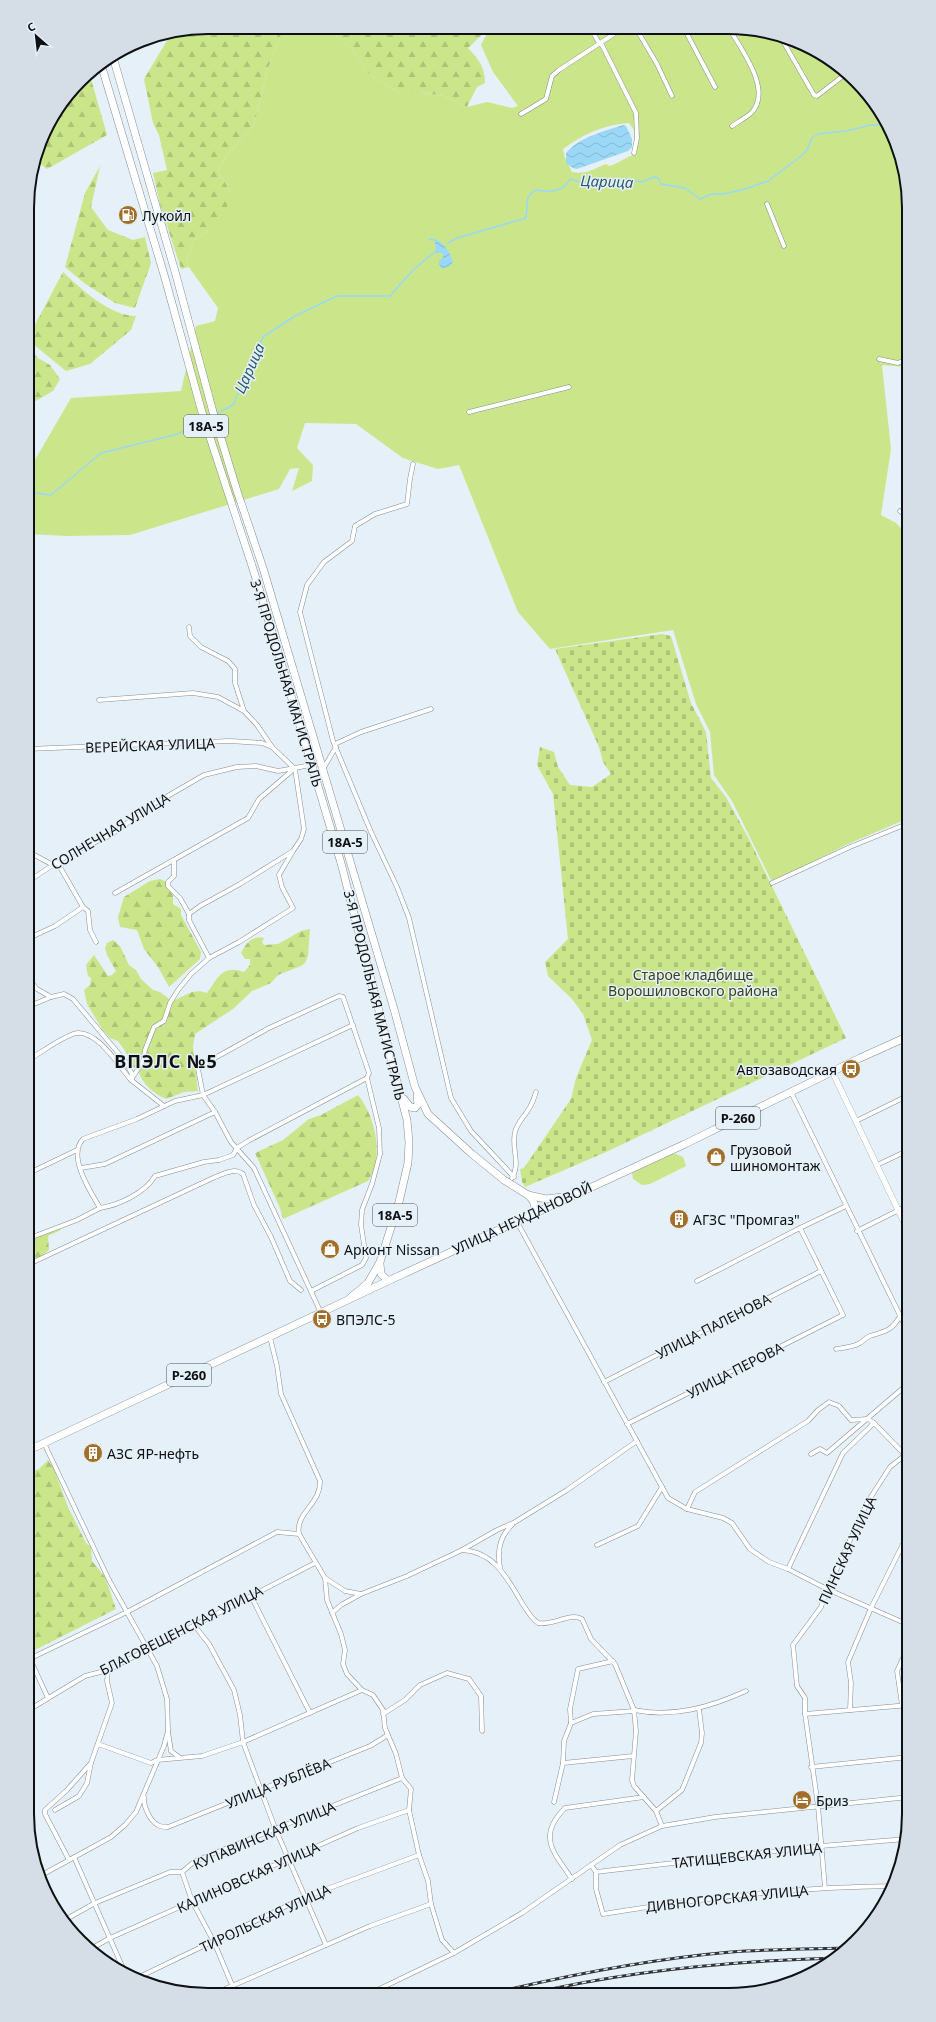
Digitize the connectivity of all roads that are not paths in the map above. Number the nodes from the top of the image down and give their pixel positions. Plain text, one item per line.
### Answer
1 (594, 34) edge
2 (614, 34) edge
3 (640, 34) edge
4 (686, 34) edge
5 (732, 34) edge
6 (784, 43) edge
7 (599, 44) junction
8 (114, 61) edge
9 (103, 69) edge
10 (842, 76) edge
11 (716, 87) dead end
12 (672, 96) dead end
13 (521, 114) dead end
14 (732, 126) dead end
15 (634, 153) dead end
16 (767, 204) dead end
17 (784, 246) dead end
18 (879, 359) dead end
19 (902, 361) edge
20 (569, 387) dead end
21 (470, 412) dead end
22 (413, 464) dead end
23 (189, 627) dead end
24 (98, 700) dead end
25 (431, 709) dead end
26 (244, 711) junction
27 (335, 746) junction
28 (272, 747) junction
29 (34, 749) edge
30 (311, 765) junction
31 (295, 769) junction
32 (323, 770) junction
33 (902, 826) edge
34 (293, 851) junction
35 (34, 855) edge
36 (174, 861) junction
37 (58, 862) junction
38 (53, 865) junction
39 (34, 877) edge
40 (772, 883) dead end
41 (116, 893) dead end
42 (83, 907) junction
43 (189, 914) junction
44 (34, 936) edge
45 (96, 942) dead end
46 (209, 958) junction
47 (34, 985) edge
48 (52, 997) junction
49 (34, 1004) edge
50 (353, 1025) junction
51 (902, 1039) edge
52 (34, 1057) edge
53 (832, 1071) junction
54 (367, 1078) junction
55 (130, 1080) junction
56 (415, 1087) junction
57 (400, 1092) junction
58 (536, 1092) dead end
59 (791, 1092) junction
60 (203, 1095) junction
61 (902, 1098) edge
62 (164, 1106) junction
63 (216, 1112) junction
64 (428, 1114) junction
65 (407, 1120) junction
66 (856, 1121) junction
67 (237, 1148) junction
68 (77, 1150) junction
69 (902, 1153) edge
70 (877, 1165) junction
71 (81, 1168) junction
72 (34, 1171) edge
73 (514, 1177) junction
74 (508, 1184) junction
75 (528, 1195) junction
76 (570, 1196) junction
77 (846, 1206) junction
78 (100, 1208) junction
79 (902, 1208) edge
80 (898, 1210) junction
81 (531, 1215) junction
82 (902, 1218) edge
83 (517, 1222) junction
84 (800, 1228) junction
85 (857, 1231) junction
86 (34, 1236) edge
87 (34, 1262) edge
88 (380, 1262) junction
89 (821, 1271) junction
90 (388, 1280) junction
91 (697, 1281) dead end
92 (301, 1290) dead end
93 (311, 1292) junction
94 (350, 1298) junction
95 (321, 1313) junction
96 (900, 1316) junction
97 (902, 1320) edge
98 (270, 1337) junction
99 (836, 1349) dead end
100 (604, 1382) junction
101 (902, 1389) edge
102 (868, 1418) junction
103 (874, 1423) junction
104 (627, 1424) junction
105 (637, 1441) junction
106 (44, 1443) junction
107 (34, 1448) edge
108 (902, 1451) edge
109 (811, 1454) dead end
110 (902, 1459) edge
111 (662, 1487) junction
112 (688, 1509) junction
113 (515, 1522) junction
114 (298, 1534) junction
115 (597, 1545) dead end
116 (902, 1546) edge
117 (462, 1550) junction
118 (315, 1563) junction
119 (500, 1567) junction
120 (788, 1569) junction
121 (325, 1578) junction
122 (827, 1589) junction
123 (345, 1591) junction
124 (361, 1594) junction
125 (251, 1596) junction
126 (346, 1602) junction
127 (871, 1608) junction
128 (127, 1612) junction
129 (332, 1613) junction
130 (902, 1622) edge
131 (194, 1625) junction
132 (148, 1649) junction
133 (34, 1656) edge
134 (902, 1659) edge
135 (613, 1661) junction
136 (108, 1670) junction
137 (34, 1671) edge
138 (362, 1690) junction
139 (746, 1691) dead end
140 (48, 1698) junction
141 (902, 1705) joint
142 (34, 1707) edge
143 (699, 1709) junction
144 (634, 1710) junction
145 (850, 1710) junction
146 (310, 1713) junction
147 (383, 1714) junction
148 (805, 1714) junction
149 (571, 1723) junction
150 (168, 1731) junction
151 (482, 1731) dead end
152 (388, 1735) junction
153 (243, 1742) junction
154 (98, 1744) junction
155 (633, 1756) junction
156 (179, 1757) junction
157 (902, 1758) edge
158 (157, 1760) junction
159 (91, 1763) junction
160 (563, 1763) junction
161 (811, 1767) junction
162 (83, 1773) junction
163 (89, 1775) junction
164 (402, 1778) junction
165 (261, 1791) junction
166 (144, 1792) junction
167 (644, 1797) junction
168 (902, 1798) edge
169 (554, 1802) dead end
170 (818, 1806) junction
171 (55, 1810) dead end
172 (409, 1810) junction
173 (656, 1811) junction
174 (662, 1826) junction
175 (275, 1828) junction
176 (901, 1839) edge
177 (821, 1846) junction
178 (419, 1855) junction
179 (74, 1857) junction
180 (68, 1860) junction
181 (289, 1860) junction
182 (591, 1865) junction
183 (182, 1872) junction
184 (596, 1872) junction
185 (44, 1874) edge
186 (572, 1879) junction
187 (886, 1886) edge
188 (825, 1888) junction
189 (304, 1897) junction
190 (192, 1901) junction
191 (95, 1903) junction
192 (431, 1904) junction
193 (68, 1918) edge
194 (110, 1938) junction
195 (214, 1942) junction
196 (326, 1945) junction
197 (95, 1947) edge
198 (454, 1953) junction
199 (122, 1965) edge
200 (142, 1976) edge
201 (232, 1986) junction
202 (227, 1988) edge
203 (381, 1988) edge

1 - 7 street
2 - 7 street
3 - 12 street
4 - 11 street
5 - 14 street
6 - 10 street
7 - 13 street
7 - 15 street
8 - 32 highway, 3-Я ПРОДОЛЬНАЯ МАГИСТРАЛЬ / 18А-5
9 - 30 highway, 3-Я ПРОДОЛЬНАЯ МАГИСТРАЛЬ / 18А-5
16 - 17 street
18 - 19 street
20 - 21 street
22 - 27 street
23 - 26 street
24 - 26 street
25 - 27 street
26 - 28 street
27 - 32 street
27 - 73 street
28 - 29 street, ВЕРЕЙСКАЯ УЛИЦА
28 - 31 street
30 - 31 street, СОЛНЕЧНАЯ УЛИЦА
30 - 57 highway, 3-Я ПРОДОЛЬНАЯ МАГИСТРАЛЬ / 18А-5
31 - 34 street
31 - 36 street
31 - 37 street, СОЛНЕЧНАЯ УЛИЦА
32 - 56 highway, 3-Я ПРОДОЛЬНАЯ МАГИСТРАЛЬ / 18А-5
33 - 40 street
34 - 43 street
34 - 46 street
35 - 38 street
36 - 41 street
36 - 43 street
37 - 38 street, СОЛНЕЧНАЯ УЛИЦА
37 - 42 street
38 - 39 street, СОЛНЕЧНАЯ УЛИЦА
42 - 44 street
42 - 45 street
43 - 46 street
46 - 55 street
47 - 48 street
48 - 49 street
48 - 55 street
50 - 54 street
50 - 60 street
50 - 60 street
51 - 53 highway, УЛИЦА НЕЖДАНОВОЙ / Р-260
52 - 55 street
53 - 59 highway, УЛИЦА НЕЖДАНОВОЙ / Р-260
53 - 66 street
54 - 67 street
54 - 93 street
55 - 62 street
56 - 57 highway
56 - 64 highway, 3-Я ПРОДОЛЬНАЯ МАГИСТРАЛЬ / 18А-5
57 - 65 highway, 3-Я ПРОДОЛЬНАЯ МАГИСТРАЛЬ / 18А-5
58 - 73 street
59 - 76 highway, УЛИЦА НЕЖДАНОВОЙ / Р-260
59 - 77 street
60 - 62 street
60 - 63 street
61 - 66 street
62 - 68 street
63 - 67 street
63 - 71 street
64 - 65 highway
64 - 74 highway, 3-Я ПРОДОЛЬНАЯ МАГИСТРАЛЬ / 18А-5
65 - 88 highway, 3-Я ПРОДОЛЬНАЯ МАГИСТРАЛЬ / 18А-5
66 - 70 street
67 - 78 street
67 - 93 street
68 - 71 street
68 - 72 street
69 - 70 street
70 - 80 street
71 - 78 street
73 - 74 street
74 - 75 highway, 3-Я ПРОДОЛЬНАЯ МАГИСТРАЛЬ / 18А-5
75 - 76 highway, 3-Я ПРОДОЛЬНАЯ МАГИСТРАЛЬ
75 - 81 highway
76 - 81 highway, УЛИЦА НЕЖДАНОВОЙ / Р-260
77 - 84 street
77 - 85 street
78 - 86 street
79 - 80 street
80 - 82 street
80 - 85 street
81 - 83 highway, УЛИЦА НЕЖДАНОВОЙ / Р-260
83 - 90 highway, УЛИЦА НЕЖДАНОВОЙ / Р-260
83 - 100 street
84 - 89 street
84 - 91 street
85 - 96 street
87 - 92 street
88 - 90 highway
88 - 94 highway, 3-Я ПРОДОЛЬНАЯ МАГИСТРАЛЬ / 18А-5
89 - 100 street, УЛИЦА ПАЛЕНОВА
89 - 104 street, УЛИЦА ПЕРОВА
90 - 94 highway, УЛИЦА НЕЖДАНОВОЙ / Р-260
93 - 95 street
94 - 95 highway, УЛИЦА НЕЖДАНОВОЙ / Р-260
95 - 98 highway, УЛИЦА НЕЖДАНОВОЙ / Р-260
96 - 97 street
96 - 99 street
98 - 106 highway, УЛИЦА НЕЖДАНОВОЙ / Р-260
98 - 114 street
100 - 104 street
101 - 102 street
102 - 103 street
102 - 109 street
102 - 112 street
103 - 108 street
103 - 120 street
104 - 105 street
105 - 111 street
105 - 113 street
106 - 107 highway, УЛИЦА НЕЖДАНОВОЙ / Р-260
106 - 128 street
110 - 122 street, ПИНСКАЯ УЛИЦА
111 - 112 street
111 - 115 street
112 - 120 street
113 - 117 street
113 - 119 street
114 - 118 street
114 - 128 street
116 - 127 street
117 - 119 street
117 - 124 street
118 - 121 street
118 - 125 street, БЛАГОВЕЩЕНСКАЯ УЛИЦА
119 - 135 street
120 - 122 street
121 - 123 street
121 - 129 street
122 - 127 street
122 - 148 street, ПИНСКАЯ УЛИЦА
123 - 124 street
123 - 126 street
124 - 126 street
125 - 131 street, БЛАГОВЕЩЕНСКАЯ УЛИЦА
125 - 146 street
126 - 129 street
127 - 130 street
127 - 145 street
128 - 132 street
128 - 133 street
129 - 138 street
131 - 132 street, БЛАГОВЕЩЕНСКАЯ УЛИЦА
131 - 153 street
132 - 136 street, БЛАГОВЕЩЕНСКАЯ УЛИЦА
132 - 150 street
134 - 141 street
135 - 144 street
135 - 149 street
136 - 140 street, БЛАГОВЕЩЕНСКАЯ УЛИЦА
136 - 154 street
137 - 140 street
138 - 146 street
138 - 147 street
139 - 143 street
140 - 142 street, БЛАГОВЕЩЕНСКАЯ УЛИЦА
141 - 145 street
143 - 144 street
143 - 173 street
144 - 149 street
144 - 155 street
145 - 148 street
146 - 153 street
147 - 151 street
147 - 152 street
148 - 161 street, ПИНСКАЯ УЛИЦА
149 - 160 street
150 - 156 street
150 - 158 street
152 - 164 street
152 - 165 street, УЛИЦА РУБЛЁВА
153 - 156 street
153 - 165 street
154 - 158 street
154 - 159 street
155 - 160 street
155 - 167 street
156 - 158 street
157 - 161 street
158 - 166 street
159 - 162 street
159 - 163 street
160 - 169 street
161 - 170 street, ПИНСКАЯ УЛИЦА
162 - 163 street
162 - 180 street
163 - 171 street
164 - 172 street
164 - 175 street, КУПАВИНСКАЯ УЛИЦА
165 - 166 street, УЛИЦА РУБЛЁВА
165 - 175 street
166 - 179 street
167 - 173 street
167 - 186 street
168 - 170 street
170 - 174 street
170 - 177 street, ПИНСКАЯ УЛИЦА
172 - 178 street
172 - 181 street, КАЛИНОВСКАЯ УЛИЦА
173 - 174 street
174 - 182 street
175 - 181 street
175 - 183 street, КУПАВИНСКАЯ УЛИЦА
176 - 177 street, ТАТИЩЕВСКАЯ УЛИЦА
177 - 184 street, ТАТИЩЕВСКАЯ УЛИЦА
177 - 188 street, ПИНСКАЯ УЛИЦА
178 - 189 street, ТИРОЛЬСКАЯ УЛИЦА
178 - 192 street
179 - 180 street
179 - 191 street
180 - 185 street
181 - 189 street
181 - 190 street, КАЛИНОВСКАЯ УЛИЦА
182 - 184 street
182 - 186 street
183 - 190 street
183 - 191 street, КУПАВИНСКАЯ УЛИЦА
184 - 188 street, ДИВНОГОРСКАЯ УЛИЦА
186 - 198 street
187 - 188 street, ДИВНОГОРСКАЯ УЛИЦА
189 - 195 street, ТИРОЛЬСКАЯ УЛИЦА
189 - 196 street
190 - 194 street, КАЛИНОВСКАЯ УЛИЦА
190 - 195 street
191 - 193 street, КУПАВИНСКАЯ УЛИЦА
191 - 194 street
192 - 196 street
192 - 198 street
194 - 197 street, КАЛИНОВСКАЯ УЛИЦА
194 - 199 street
195 - 200 street, ТИРОЛЬСКАЯ УЛИЦА
195 - 201 street
196 - 201 street
198 - 203 street
201 - 202 street

